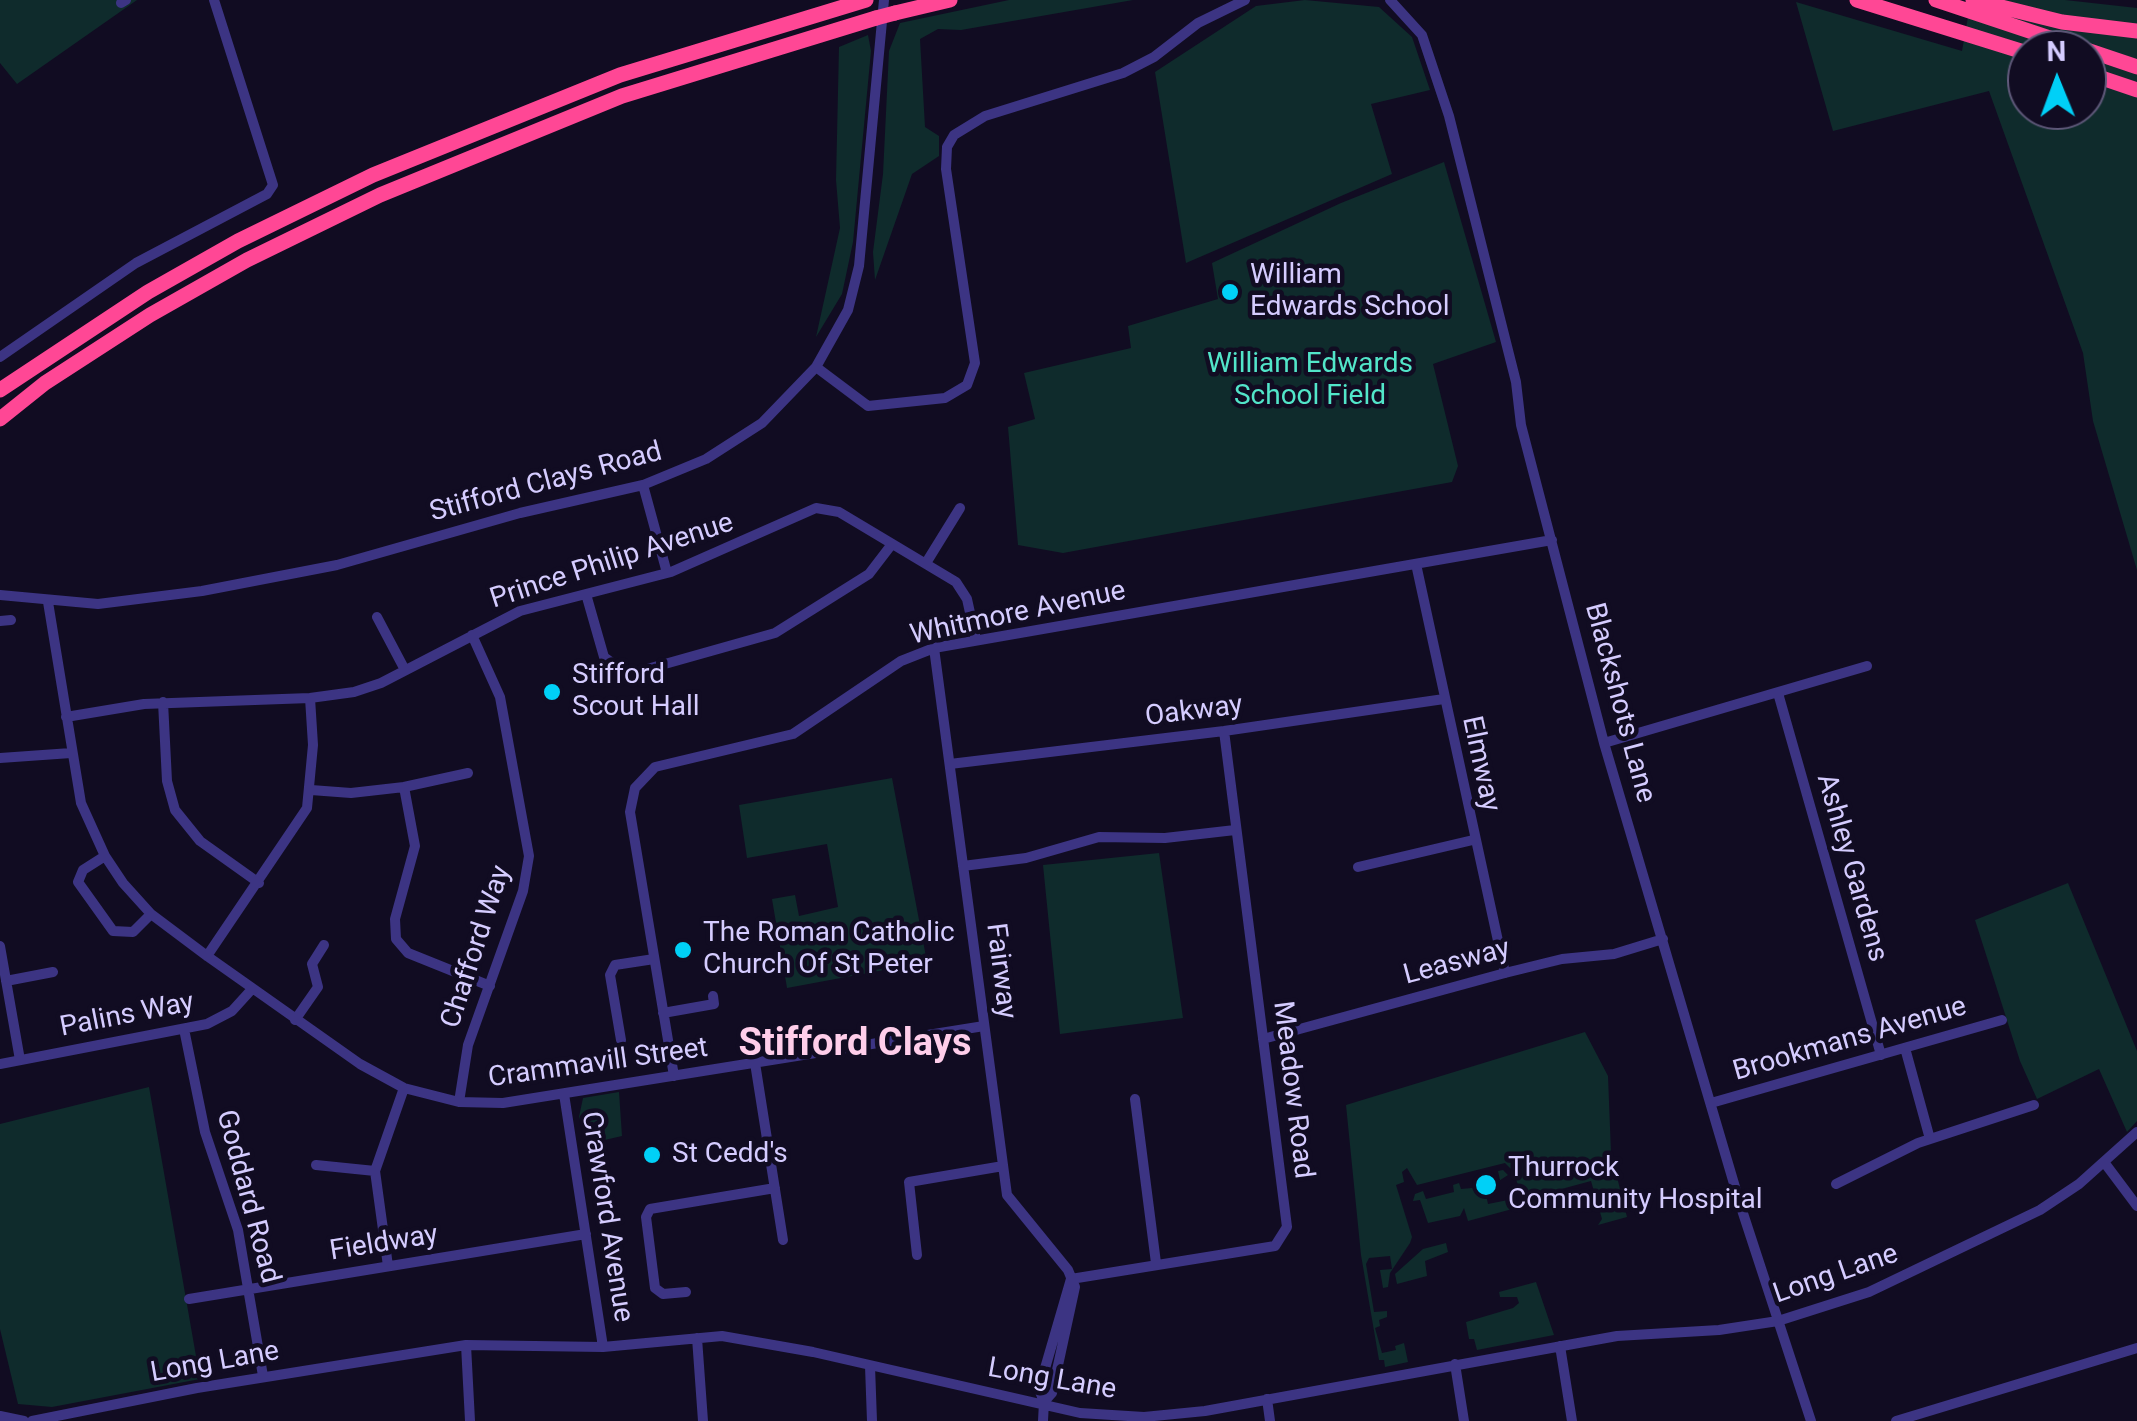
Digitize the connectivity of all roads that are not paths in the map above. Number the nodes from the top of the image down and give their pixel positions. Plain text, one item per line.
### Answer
1 (214, 0) edge
2 (866, 0) edge
3 (950, 0) edge
4 (1245, 0) edge
5 (1390, 0) edge
6 (1858, 0) edge
7 (1936, 0) edge
8 (1973, 0) edge
9 (889, 6) edge
10 (2027, 30) edge
11 (2137, 31) edge
12 (2007, 47) edge
13 (2107, 57) edge
14 (2137, 67) edge
15 (2107, 80) edge
16 (2137, 90) edge
17 (0, 357) edge
18 (816, 367) junction
19 (44, 383) junction
20 (0, 392) edge
21 (0, 419) edge
22 (0, 429) edge
23 (643, 485) junction
24 (960, 508) dead end
25 (1552, 540) junction
26 (892, 544) junction
27 (926, 563) junction
28 (1416, 564) junction
29 (668, 573) junction
30 (586, 594) junction
31 (0, 595) edge
32 (48, 602) junction
33 (377, 617) dead end
34 (472, 635) junction
35 (976, 640) junction
36 (934, 648) junction
37 (1867, 666) dead end
38 (406, 670) junction
39 (1778, 693) junction
40 (310, 698) junction
41 (1444, 698) junction
42 (163, 702) junction
43 (66, 717) junction
44 (1224, 731) junction
45 (1604, 744) junction
46 (71, 753) junction
47 (0, 758) edge
48 (950, 764) junction
49 (468, 773) dead end
50 (404, 787) junction
51 (312, 790) junction
52 (1236, 830) junction
53 (1473, 840) junction
54 (105, 856) junction
55 (963, 866) junction
56 (1358, 867) dead end
57 (259, 882) junction
58 (151, 914) junction
59 (1663, 939) junction
60 (324, 945) dead end
61 (0, 946) edge
62 (207, 956) junction
63 (654, 958) junction
64 (2, 964) edge
65 (53, 972) dead end
66 (1504, 974) junction
67 (6, 981) junction
68 (490, 986) junction
69 (252, 989) junction
70 (712, 996) dead end
71 (663, 1013) junction
72 (295, 1020) junction
73 (2002, 1020) dead end
74 (984, 1026) junction
75 (184, 1030) junction
76 (1263, 1038) junction
77 (621, 1040) dead end
78 (1905, 1048) junction
79 (1882, 1055) junction
80 (20, 1060) junction
81 (0, 1064) edge
82 (756, 1064) junction
83 (674, 1076) junction
84 (404, 1088) junction
85 (564, 1094) junction
86 (1134, 1099) dead end
87 (459, 1102) junction
88 (1712, 1103) junction
89 (2034, 1106) dead end
90 (2013, 1114) junction
91 (2018, 1126) dead end
92 (2137, 1132) edge
93 (1930, 1139) junction
94 (2104, 1162) junction
95 (316, 1165) dead end
96 (1003, 1166) junction
97 (375, 1172) junction
98 (1847, 1178) junction
99 (1836, 1184) dead end
100 (774, 1188) junction
101 (1854, 1189) dead end
102 (2137, 1206) edge
103 (586, 1234) junction
104 (783, 1240) dead end
105 (917, 1254) dead end
106 (1156, 1263) junction
107 (388, 1266) junction
108 (1071, 1279) junction
109 (249, 1290) junction
110 (686, 1292) dead end
111 (189, 1299) dead end
112 (1778, 1321) junction
113 (697, 1338) junction
114 (466, 1345) junction
115 (1560, 1346) junction
116 (603, 1347) junction
117 (2137, 1348) edge
118 (1455, 1364) junction
119 (870, 1366) junction
120 (264, 1376) junction
121 (1267, 1399) junction
122 (1044, 1402) junction
123 (0, 1417) edge
124 (24, 1421) edge
125 (32, 1421) edge
126 (470, 1421) edge
127 (703, 1421) edge
128 (872, 1421) edge
129 (1042, 1421) edge
130 (1270, 1421) edge
131 (1464, 1421) edge
132 (1572, 1421) edge
133 (1811, 1421) edge
134 (1896, 1421) edge

1 - 17 street
2 - 20 highway
3 - 9 highway
4 - 18 street
5 - 25 street, Blackshots Lane
6 - 12 highway
7 - 10 highway
8 - 11 highway
9 - 18 street, Stifford Clays Road
9 - 19 highway, bridge
13 - 14 highway
15 - 16 highway
18 - 23 street, Stifford Clays Road
19 - 21 highway
19 - 22 highway
23 - 29 street
23 - 32 street, Stifford Clays Road
24 - 27 street
25 - 28 street, Whitmore Avenue
25 - 45 street, Blackshots Lane
26 - 27 street, Prince Philip Avenue
26 - 29 street, Prince Philip Avenue
26 - 30 street
27 - 35 street, Prince Philip Avenue
28 - 35 street, Whitmore Avenue
28 - 41 street, Elmway
29 - 30 street, Prince Philip Avenue
30 - 34 street, Prince Philip Avenue
31 - 32 street, Stifford Clays Road
32 - 43 street, Crammavill Street
33 - 38 street
34 - 38 street, Prince Philip Avenue
34 - 68 street, Chafford Way
35 - 36 street, Whitmore Avenue
36 - 48 street, Fairway
36 - 63 street, Whitmore Avenue
37 - 39 street
38 - 40 street, Prince Philip Avenue
39 - 45 street
39 - 79 street, Ashley Gardens
40 - 42 street, Prince Philip Avenue
40 - 51 street
41 - 44 street, Oakway
41 - 53 street, Elmway
42 - 43 street, Prince Philip Avenue
42 - 57 street
43 - 46 street, Crammavill Street
44 - 48 street, Oakway
44 - 52 street, Meadow Road
45 - 59 street, Blackshots Lane
46 - 47 street
46 - 54 street, Crammavill Street
48 - 55 street, Fairway
49 - 50 street
50 - 51 street
50 - 68 street
51 - 57 street
52 - 55 street
52 - 76 street, Meadow Road
53 - 56 street
53 - 66 street, Elmway
54 - 58 street, Crammavill Street
54 - 58 street
55 - 74 street, Fairway
57 - 62 street
58 - 62 street, Crammavill Street
59 - 66 street, Leasway
59 - 88 street, Blackshots Lane
60 - 72 street
61 - 64 street
62 - 69 street, Crammavill Street
63 - 71 street, Whitmore Avenue
63 - 77 street
64 - 67 street
65 - 67 street
66 - 76 street, Leasway
67 - 80 street
68 - 87 street, Chafford Way
69 - 72 street, Crammavill Street
69 - 75 street, Palins Way
70 - 71 street
71 - 83 street, Whitmore Avenue
72 - 84 street, Crammavill Street
73 - 78 street, Brookmans Avenue
74 - 82 street, Crammavill Street
74 - 96 street, Fairway
75 - 80 street, Palins Way
75 - 109 street, Goddard Road
76 - 106 street, Meadow Road
78 - 79 street, Brookmans Avenue
78 - 93 street
79 - 88 street, Brookmans Avenue
80 - 81 street, Palins Way
82 - 83 street, Crammavill Street
82 - 100 street
83 - 85 street, Crammavill Street
84 - 87 street, Crammavill Street
84 - 97 street
85 - 87 street, Crammavill Street
85 - 103 street, Crawford Avenue
86 - 106 street
88 - 112 street, Blackshots Lane
89 - 90 street
90 - 91 street
90 - 93 street
92 - 94 street, Long Lane
93 - 98 street
94 - 102 street
94 - 112 street, Long Lane
95 - 97 street
96 - 105 street
96 - 108 street, Fairway
97 - 107 street
98 - 99 street
98 - 101 street
100 - 104 street
100 - 110 street
103 - 107 street, Fieldway
103 - 116 street, Crawford Avenue
106 - 108 street, Meadow Road
107 - 109 street, Fieldway
108 - 122 street
109 - 111 street, Fieldway
109 - 120 street, Goddard Road
112 - 115 street, Long Lane
112 - 133 street, Blackshots Lane
113 - 116 street, Long Lane
113 - 119 street, Long Lane
113 - 127 street
114 - 116 street, Long Lane
114 - 120 street, Long Lane
114 - 126 street
115 - 118 street, Long Lane
115 - 132 street
117 - 134 street
118 - 121 street, Long Lane
118 - 131 street
119 - 122 street, Long Lane
119 - 128 street
120 - 125 street, Long Lane
121 - 122 street, Long Lane
121 - 130 street
122 - 129 street
123 - 124 street

